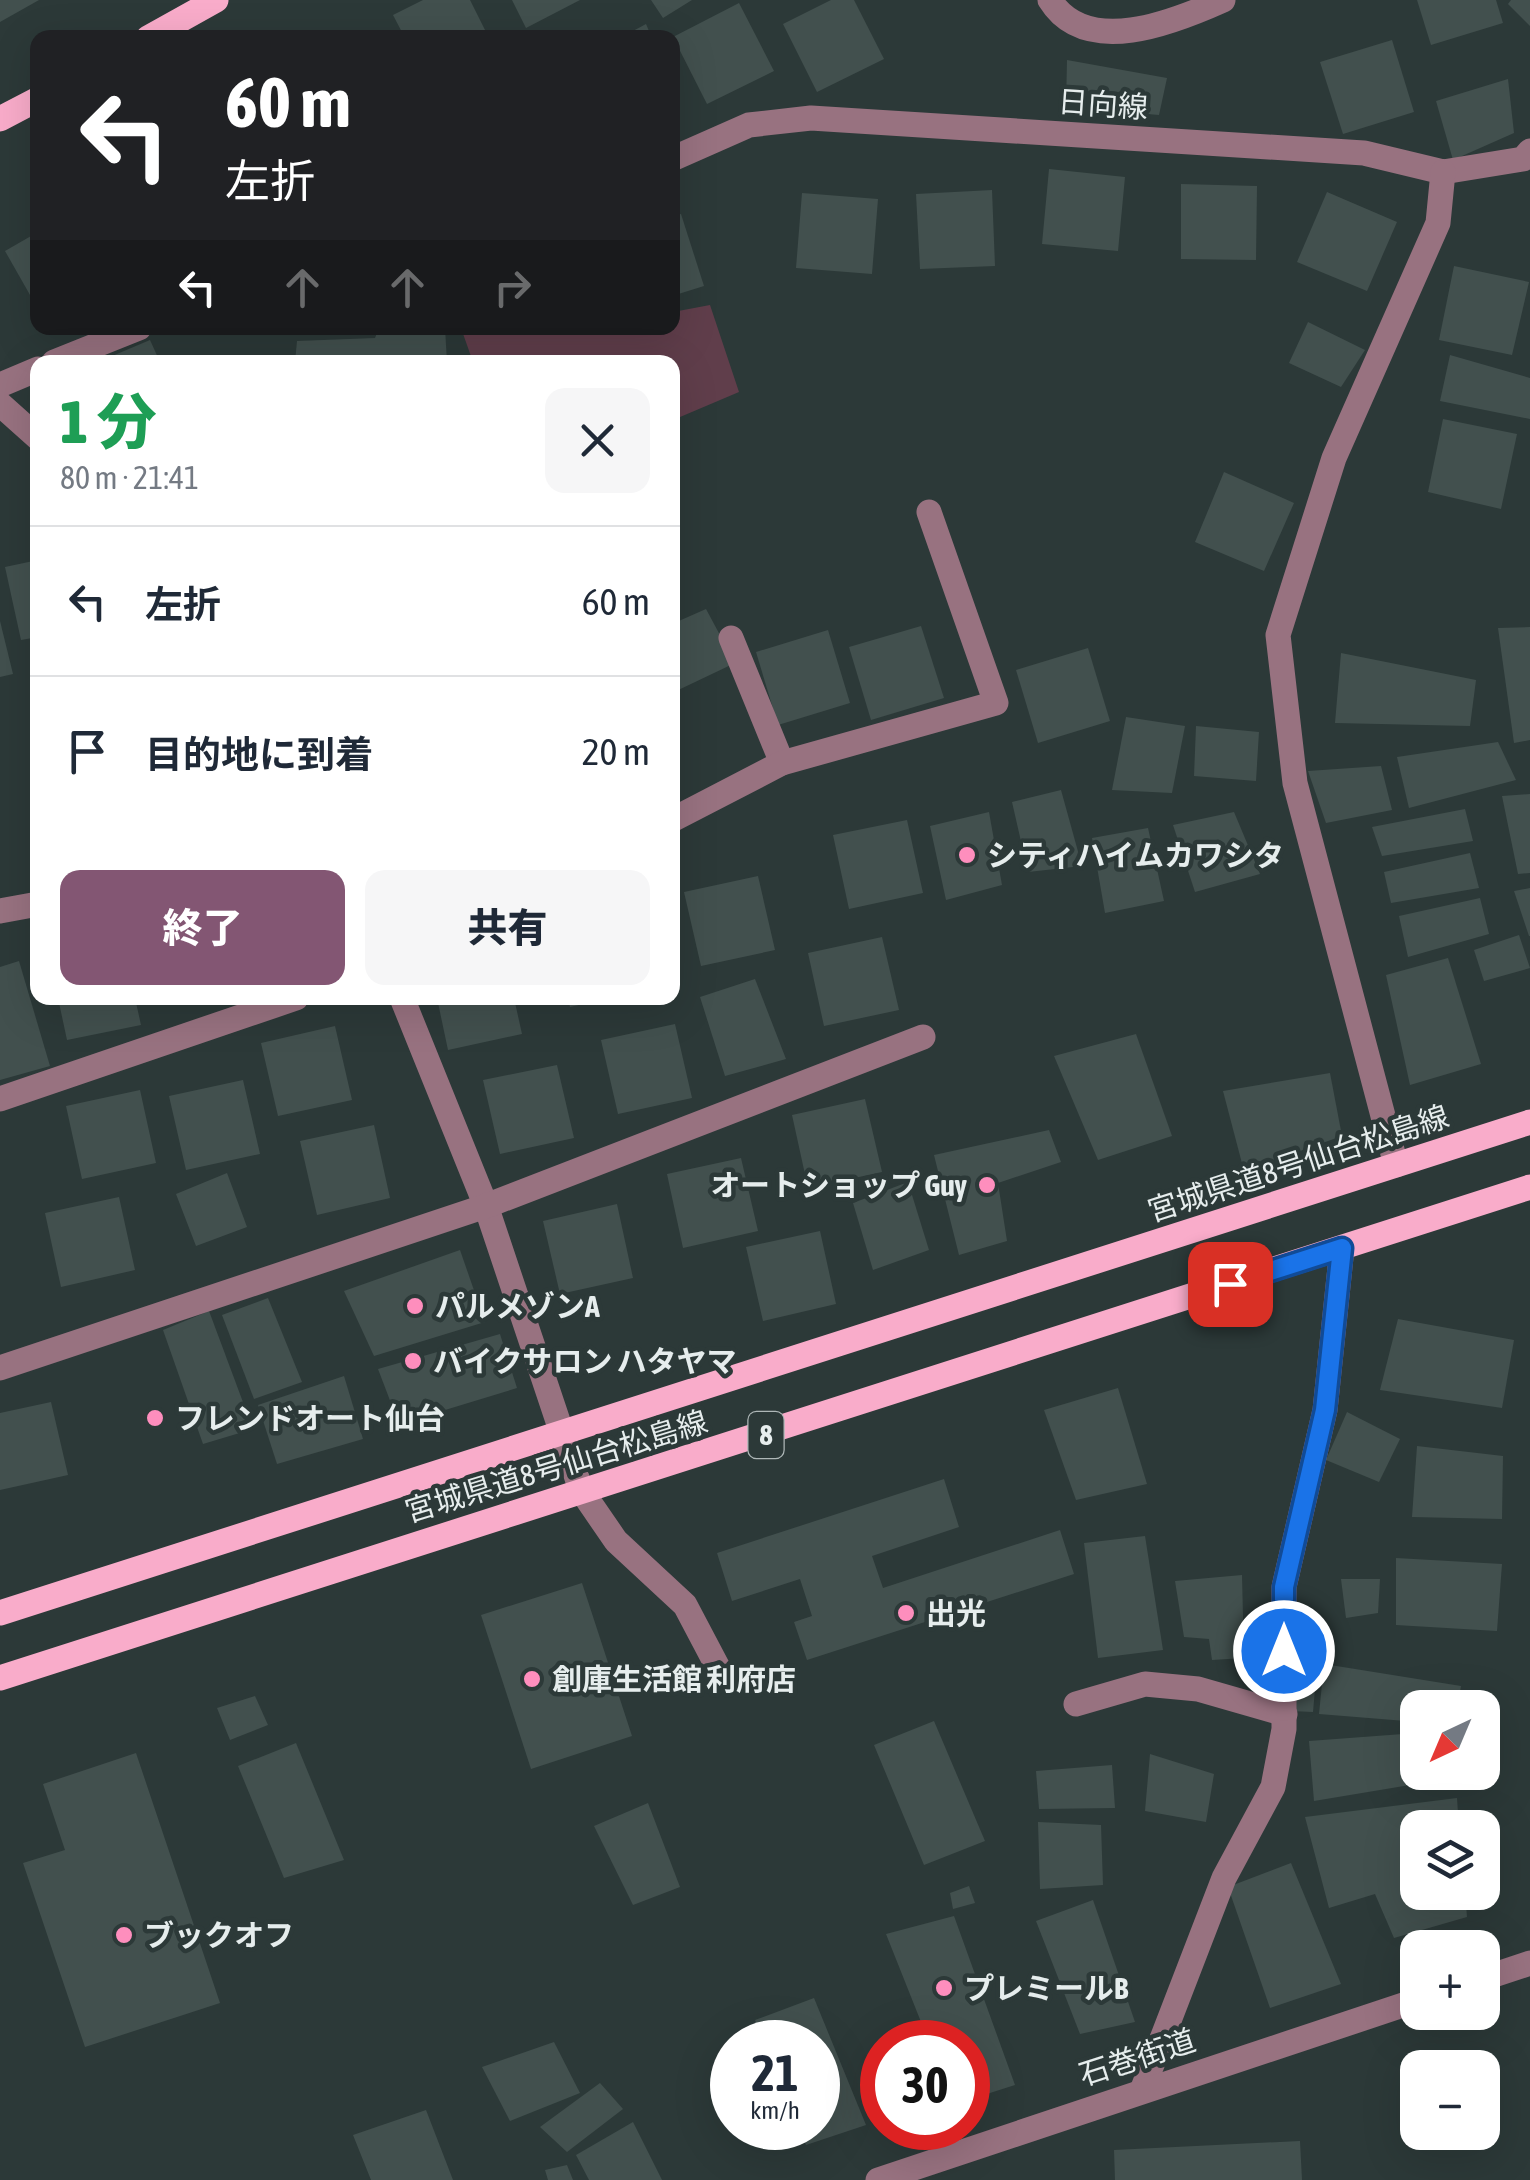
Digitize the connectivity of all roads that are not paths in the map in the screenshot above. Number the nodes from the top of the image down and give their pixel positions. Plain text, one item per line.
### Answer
1 (216, 0) edge
2 (1050, 0) edge
3 (1223, 0) edge
4 (162, 30) edge
5 (30, 103) edge
6 (0, 119) edge
7 (1530, 151) edge
8 (680, 156) edge
9 (1443, 172) junction
10 (122, 335) edge
11 (72, 355) edge
12 (30, 373) edge
13 (0, 385) edge
14 (0, 404) edge
15 (30, 431) edge
16 (929, 512) dead end
17 (731, 638) dead end
18 (782, 764) junction
19 (680, 816) edge
20 (30, 905) edge
21 (0, 911) edge
22 (275, 1005) edge
23 (405, 1005) edge
24 (923, 1037) dead end
25 (0, 1098) edge
26 (1530, 1122) edge
27 (1396, 1165) junction
28 (1530, 1187) edge
29 (486, 1206) junction
30 (1342, 1248) junction
31 (0, 1368) edge
32 (562, 1436) junction
33 (581, 1490) junction
34 (0, 1613) edge
35 (0, 1678) edge
36 (724, 1679) dead end
37 (1076, 1704) dead end
38 (1284, 1714) junction
39 (1530, 1964) edge
40 (1500, 1973) edge
41 (1400, 2006) edge
42 (1143, 2088) junction
43 (878, 2180) edge

1 - 4 main road
2 - 3 street
5 - 6 main road
7 - 9 street, 日向線
8 - 9 street, 日向線
9 - 27 street
10 - 11 street
12 - 13 street
14 - 15 street
16 - 18 street
17 - 18 street
18 - 19 street
20 - 21 street
22 - 25 street
23 - 29 street
24 - 29 street
26 - 27 main road, 宮城県道8号仙台松島線 / 8
27 - 32 main road, 宮城県道8号仙台松島線 / 8
28 - 30 main road, 宮城県道8号仙台松島線 / 8
29 - 31 street
29 - 32 street
30 - 33 main road, 宮城県道8号仙台松島線 / 8
30 - 38 street
32 - 33 street
32 - 34 main road, 宮城県道8号仙台松島線 / 8
33 - 35 main road, 宮城県道8号仙台松島線 / 8
33 - 36 street
37 - 38 street
38 - 42 street
39 - 40 street
41 - 42 street, 石巻街道
42 - 43 street, 石巻街道

